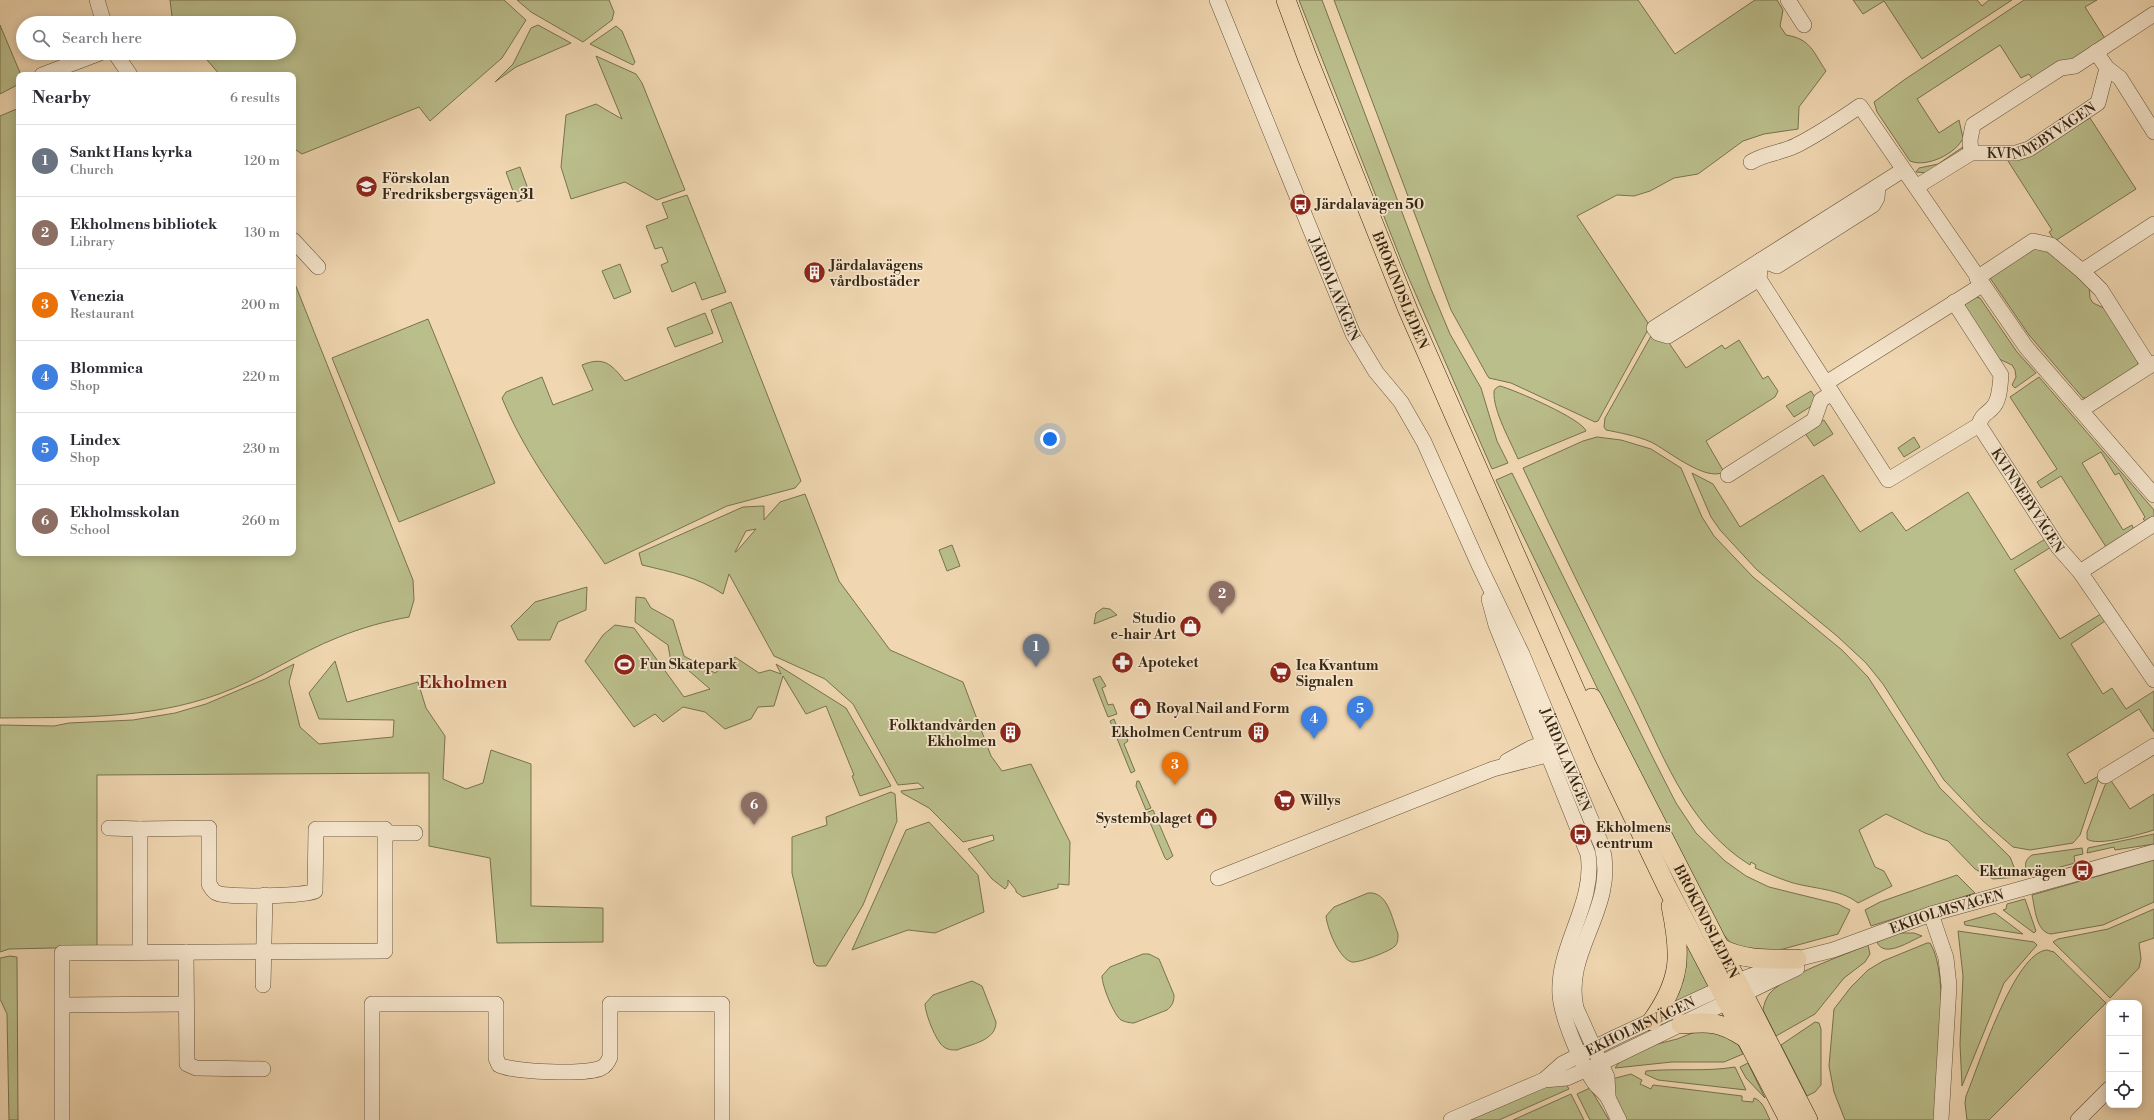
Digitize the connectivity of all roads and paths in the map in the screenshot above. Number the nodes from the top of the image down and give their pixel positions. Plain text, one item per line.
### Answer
1 (97, 0) edge
2 (1217, 0) edge
3 (1286, 0) edge
4 (1788, 0) edge
5 (2154, 14) edge
6 (102, 16) edge
7 (1804, 25) dead end
8 (2096, 52) junction
9 (82, 60) edge
10 (120, 60) edge
11 (2106, 68) junction
12 (50, 72) edge
13 (128, 72) edge
14 (2154, 132) edge
15 (1971, 153) junction
16 (1751, 162) dead end
17 (1903, 170) junction
18 (1916, 188) junction
19 (2154, 224) edge
20 (296, 243) edge
21 (1761, 260) junction
22 (318, 267) dead end
23 (2082, 271) junction
24 (1759, 278) junction
25 (1980, 282) junction
26 (1954, 302) junction
27 (2151, 365) edge
28 (1829, 388) junction
29 (2081, 410) junction
30 (1979, 425) junction
31 (1728, 475) dead end
32 (2154, 495) edge
33 (2154, 524) edge
34 (2080, 572) junction
35 (1526, 575) junction
36 (2154, 680) edge
37 (2154, 746) edge
38 (1553, 747) junction
39 (2105, 776) dead end
40 (109, 828) dead end
41 (140, 829) junction
42 (385, 833) junction
43 (415, 833) dead end
44 (2154, 852) edge
45 (1218, 878) dead end
46 (1667, 887) junction
47 (265, 895) junction
48 (1931, 914) junction
49 (1720, 948) junction
50 (1833, 950) junction
51 (140, 952) junction
52 (186, 952) junction
53 (265, 952) junction
54 (1797, 960) junction
55 (263, 985) dead end
56 (1741, 987) junction
57 (1723, 995) junction
58 (185, 1004) junction
59 (63, 1005) junction
60 (1652, 1021) junction
61 (1681, 1024) junction
62 (1744, 1037) junction
63 (1595, 1048) junction
64 (1580, 1055) junction
65 (1601, 1063) junction
66 (263, 1069) dead end
67 (1587, 1069) junction
68 (1544, 1080) junction
69 (2106, 1092) edge
70 (1608, 1096) junction
71 (62, 1120) edge
72 (372, 1120) edge
73 (722, 1120) edge
74 (1451, 1120) edge
75 (1619, 1120) edge
76 (1789, 1120) edge
77 (1808, 1120) edge
78 (1941, 1120) edge
79 (2078, 1120) edge

1 - 6 street
2 - 38 street, JÄRDALAVÄGEN
3 - 35 main road, BROKINDSLEDEN
4 - 7 street
5 - 8 street, KVINNEBYVÄGEN
8 - 11 street
8 - 15 street, KVINNEBYVÄGEN
9 - 12 street
10 - 13 street
11 - 14 street
11 - 15 street, KVINNEBYVÄGEN
15 - 18 street, KVINNEBYVÄGEN
16 - 17 street
17 - 18 street
17 - 21 street
18 - 25 street
19 - 23 street
20 - 22 street
21 - 24 street
21 - 24 street
23 - 25 street
23 - 27 street
24 - 28 street
25 - 26 street
25 - 29 street
26 - 28 street
26 - 30 street
27 - 29 street
28 - 30 street
28 - 31 street
29 - 32 street
30 - 34 street, KVINNEBYVÄGEN
33 - 34 street
34 - 36 street, KVINNEBYVÄGEN
35 - 46 main road, BROKINDSLEDEN
35 - 49 main road, BROKINDSLEDEN
37 - 39 street
38 - 45 street
38 - 63 street, JÄRDALAVÄGEN
38 - 64 street, JÄRDALAVÄGEN
40 - 41 street
41 - 47 street
41 - 51 street
42 - 43 street
42 - 47 street
42 - 53 street
44 - 48 street, EKHOLMSVÄGEN
46 - 57 main road, BROKINDSLEDEN
46 - 60 main road
47 - 53 street
48 - 50 street, EKHOLMSVÄGEN
48 - 78 street
49 - 54 main road
49 - 56 main road, BROKINDSLEDEN
50 - 54 street, EKHOLMSVÄGEN
50 - 56 street, EKHOLMSVÄGEN
51 - 52 street
51 - 59 street
52 - 53 street
52 - 58 street
53 - 55 street
54 - 56 street, EKHOLMSVÄGEN
56 - 57 street, EKHOLMSVÄGEN
56 - 77 main road, BROKINDSLEDEN
57 - 60 street, EKHOLMSVÄGEN
57 - 61 street, EKHOLMSVÄGEN
57 - 62 main road, BROKINDSLEDEN
58 - 59 street
58 - 66 street
59 - 71 street
60 - 63 street, EKHOLMSVÄGEN
61 - 62 main road
61 - 65 street, EKHOLMSVÄGEN
62 - 76 main road, BROKINDSLEDEN
63 - 64 street, EKHOLMSVÄGEN
63 - 65 street, JÄRDALAVÄGEN
64 - 67 street, JÄRDALAVÄGEN
64 - 68 street, EKHOLMSVÄGEN
65 - 67 street, EKHOLMSVÄGEN
65 - 70 street, JÄRDALAVÄGEN
67 - 68 street, EKHOLMSVÄGEN
67 - 70 street, JÄRDALAVÄGEN
68 - 74 street, EKHOLMSVÄGEN
69 - 79 street
70 - 75 street, JÄRDALAVÄGEN
72 - 73 street

